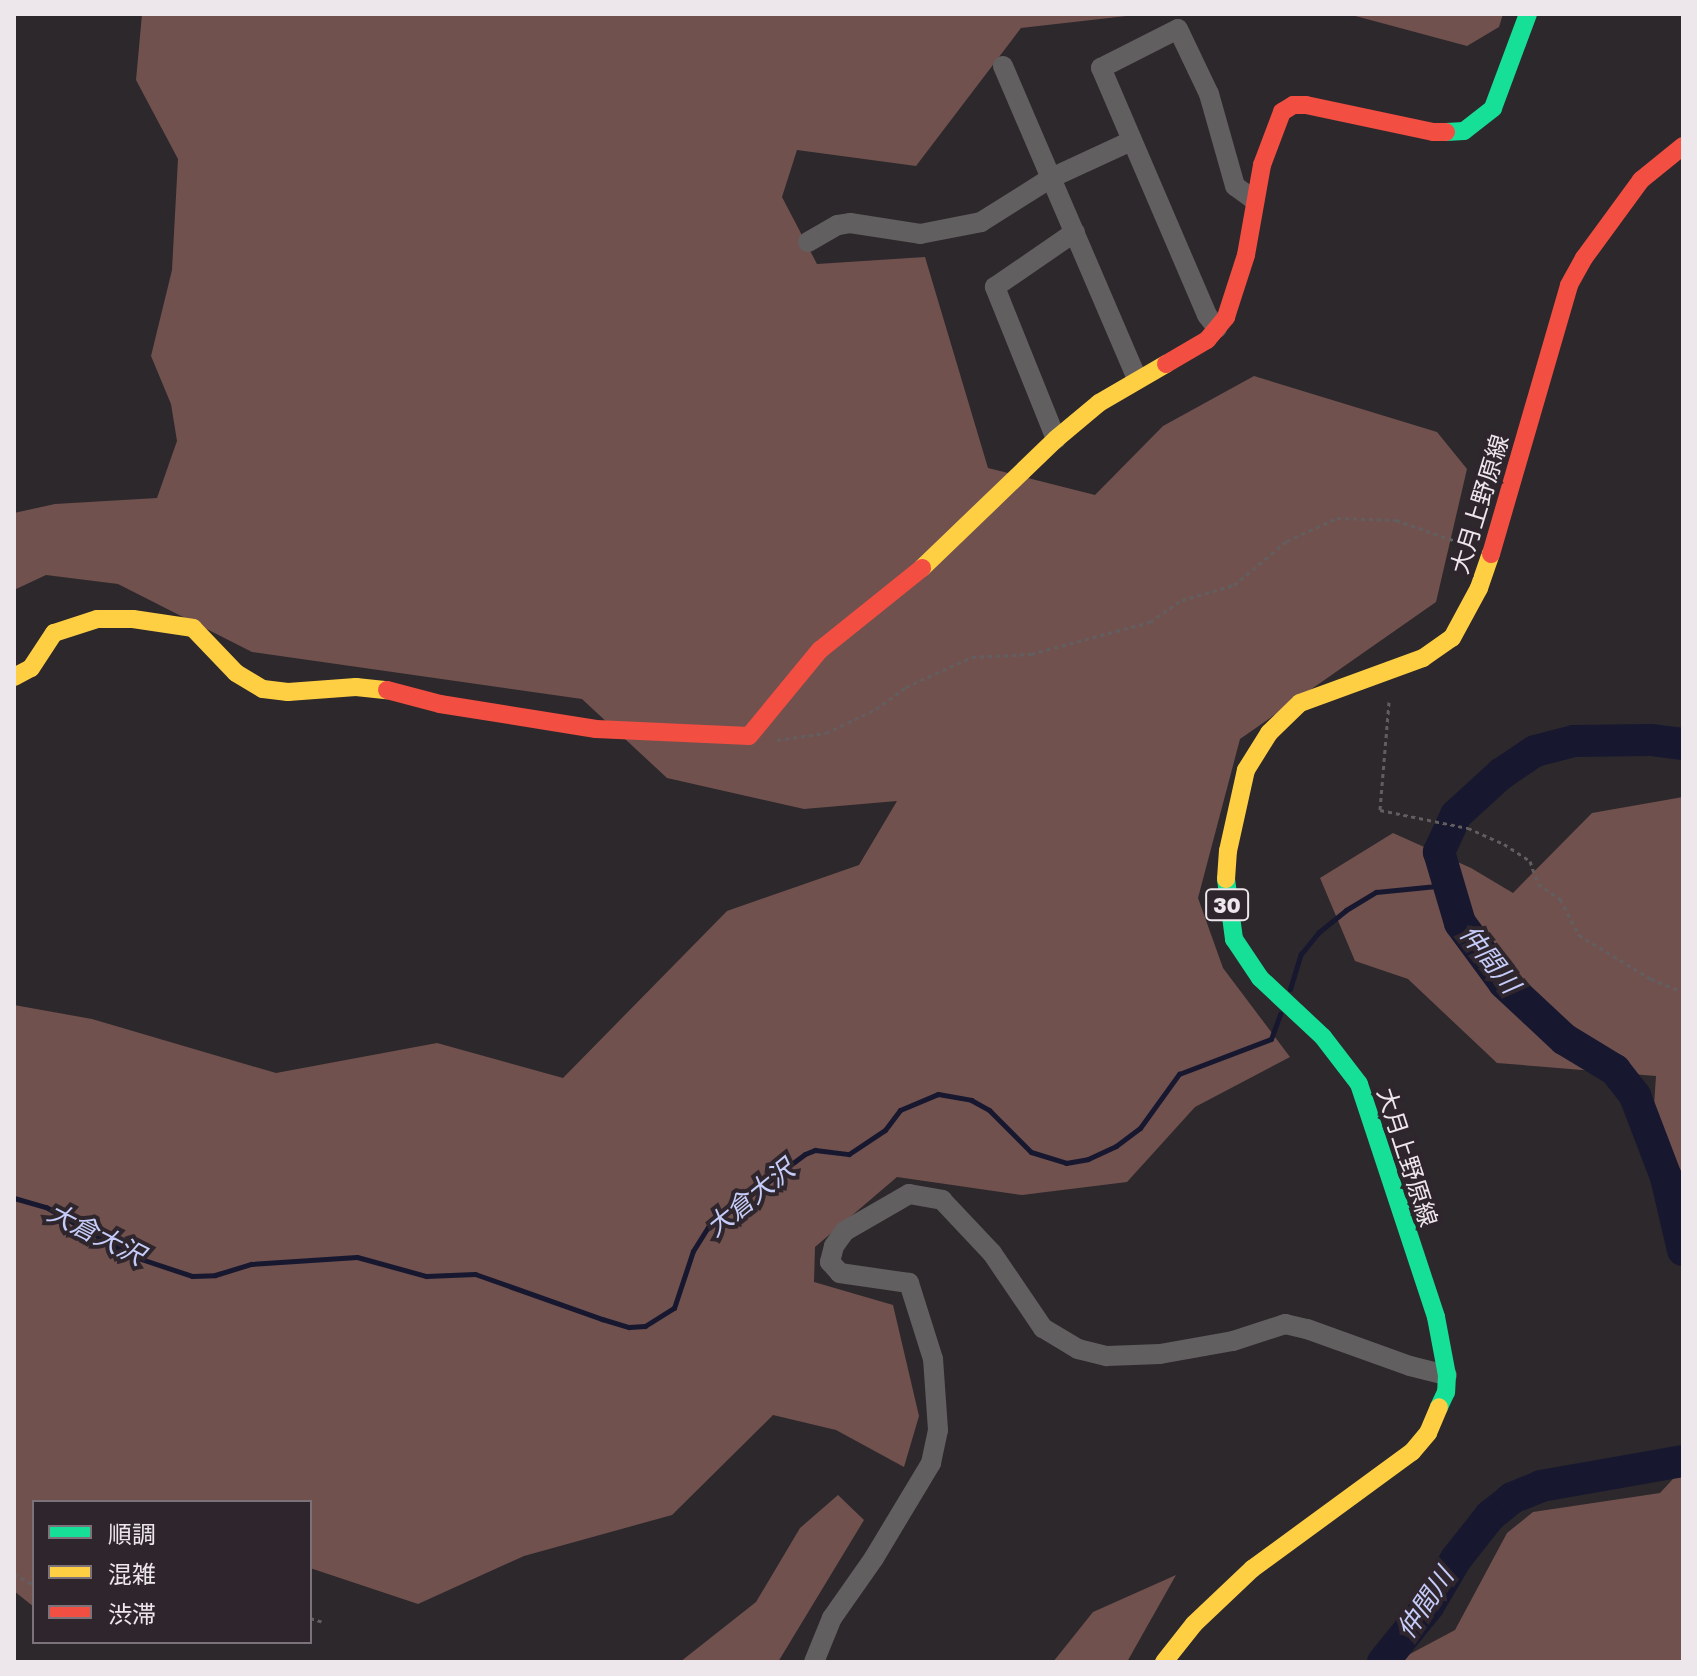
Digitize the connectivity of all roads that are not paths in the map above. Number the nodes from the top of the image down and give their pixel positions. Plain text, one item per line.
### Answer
1 (1528, 14) edge
2 (1003, 66) dead end
3 (1131, 141) junction
4 (1683, 146) edge
5 (1051, 178) junction
6 (1254, 200) junction
7 (1075, 232) junction
8 (808, 242) dead end
9 (1217, 328) junction
10 (1137, 378) junction
11 (1056, 439) junction
12 (14, 677) edge
13 (1447, 1375) junction
14 (814, 1662) edge
15 (1164, 1662) edge

1 - 6 street
2 - 5 street
3 - 5 street
3 - 6 street
3 - 9 street
4 - 13 street, 大月上野原線 / 30
5 - 7 street
5 - 8 street
6 - 9 street
7 - 10 street
7 - 11 street
9 - 10 street
10 - 11 street
11 - 12 street
13 - 14 street
13 - 15 street, 大月上野原線 / 30

